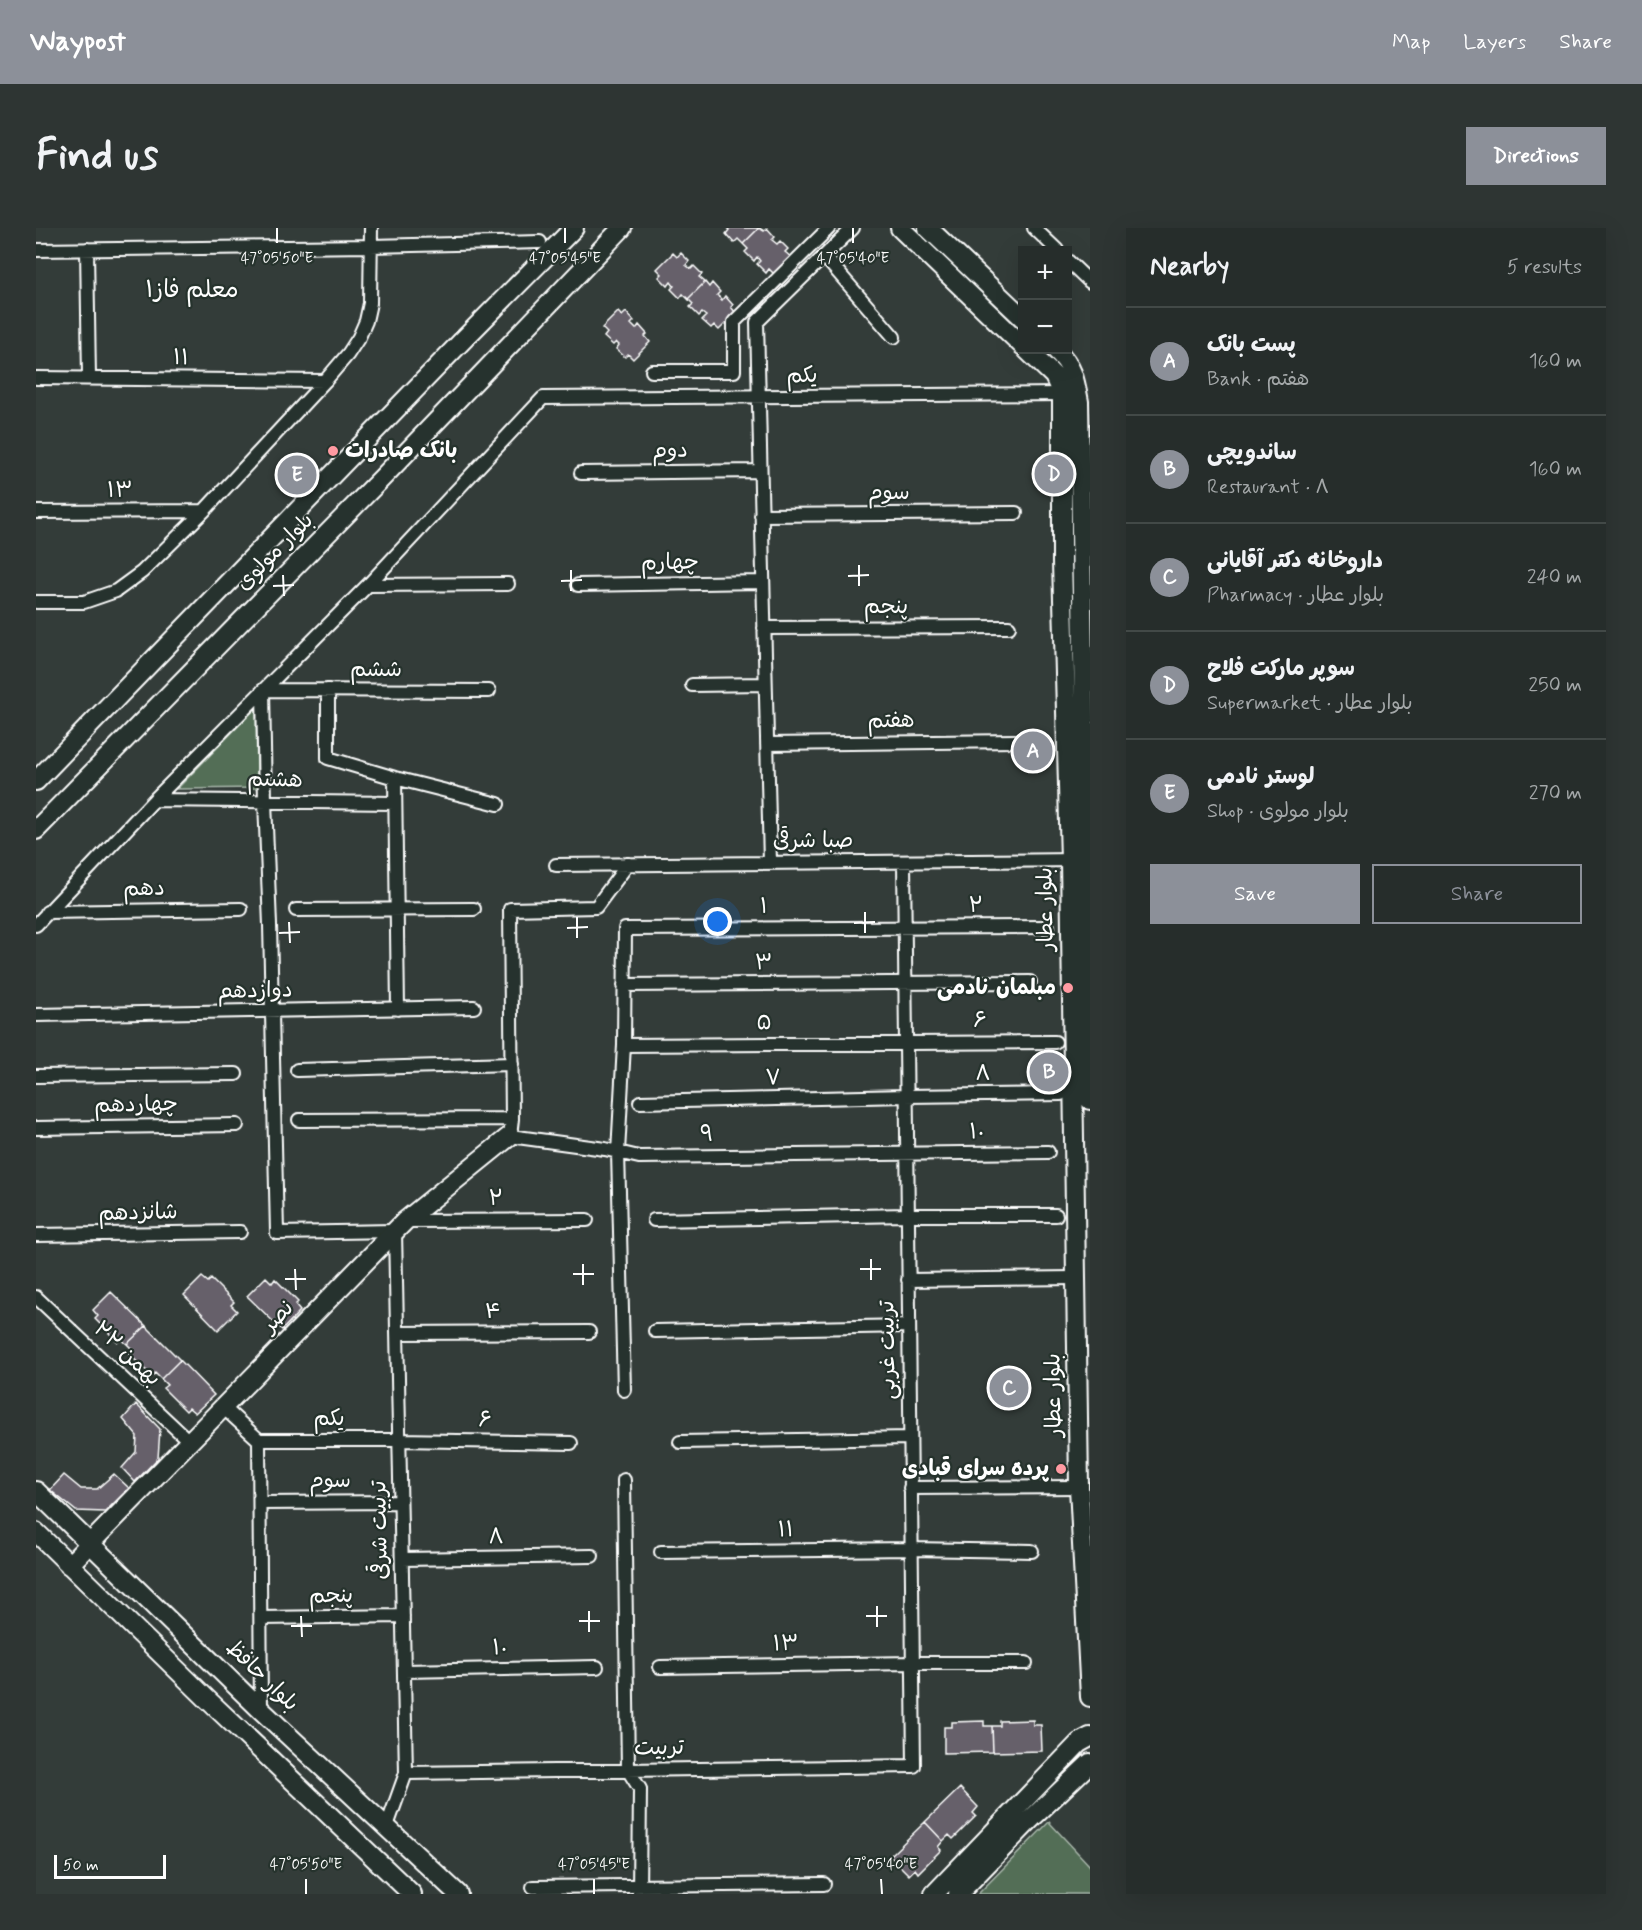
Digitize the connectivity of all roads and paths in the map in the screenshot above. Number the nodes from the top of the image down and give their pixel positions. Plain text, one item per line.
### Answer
1 (371, 228) edge
2 (574, 228) edge
3 (622, 228) edge
4 (829, 228) edge
5 (853, 228) edge
6 (900, 228) edge
7 (928, 228) edge
8 (1034, 228) edge
9 (540, 242) dead end
10 (371, 246) junction
11 (1053, 246) edge
12 (87, 249) junction
13 (36, 250) edge
14 (824, 256) junction
15 (1072, 265) edge
16 (1090, 282) edge
17 (1018, 313) edge
18 (894, 337) dead end
19 (1018, 341) edge
20 (1031, 354) edge
21 (1060, 354) edge
22 (652, 371) dead end
23 (36, 378) edge
24 (89, 378) junction
25 (325, 381) junction
26 (1062, 394) junction
27 (759, 397) junction
28 (760, 471) junction
29 (581, 473) dead end
30 (36, 512) edge
31 (204, 512) junction
32 (1016, 513) dead end
33 (761, 515) junction
34 (762, 582) junction
35 (508, 584) dead end
36 (368, 585) junction
37 (578, 585) dead end
38 (36, 602) edge
39 (1009, 627) dead end
40 (764, 628) junction
41 (765, 684) junction
42 (692, 685) dead end
43 (263, 690) junction
44 (328, 690) junction
45 (489, 691) dead end
46 (1016, 741) dead end
47 (767, 744) junction
48 (395, 778) junction
49 (36, 781) edge
50 (154, 800) junction
51 (265, 801) junction
52 (395, 803) junction
53 (498, 804) dead end
54 (40, 819) edge
55 (1082, 860) edge
56 (904, 862) junction
57 (770, 863) junction
58 (628, 864) junction
59 (556, 865) dead end
60 (241, 909) dead end
61 (396, 909) junction
62 (474, 909) dead end
63 (296, 910) dead end
64 (47, 912) junction
65 (36, 925) edge
66 (904, 927) junction
67 (1048, 927) dead end
68 (1030, 982) dead end
69 (905, 983) junction
70 (624, 985) junction
71 (474, 1008) dead end
72 (398, 1009) junction
73 (272, 1012) junction
74 (36, 1015) edge
75 (905, 1042) junction
76 (1055, 1042) dead end
77 (624, 1045) junction
78 (512, 1064) junction
79 (297, 1070) dead end
80 (236, 1074) dead end
81 (36, 1076) edge
82 (1061, 1094) dead end
83 (906, 1096) junction
84 (1090, 1100) edge
85 (640, 1102) dead end
86 (299, 1120) dead end
87 (237, 1125) dead end
88 (511, 1127) junction
89 (36, 1128) edge
90 (618, 1152) junction
91 (1048, 1152) dead end
92 (907, 1154) junction
93 (907, 1215) junction
94 (1056, 1215) dead end
95 (587, 1220) dead end
96 (654, 1221) dead end
97 (400, 1226) junction
98 (240, 1232) dead end
99 (36, 1235) edge
100 (1076, 1278) junction
101 (908, 1280) junction
102 (36, 1297) edge
103 (909, 1326) junction
104 (655, 1331) dead end
105 (589, 1332) dead end
106 (397, 1333) junction
107 (624, 1390) dead end
108 (224, 1407) junction
109 (910, 1438) junction
110 (260, 1440) junction
111 (399, 1440) junction
112 (190, 1442) junction
113 (680, 1442) dead end
114 (571, 1443) dead end
115 (624, 1480) dead end
116 (1079, 1487) junction
117 (910, 1488) junction
118 (36, 1491) edge
119 (400, 1502) junction
120 (260, 1503) junction
121 (36, 1533) edge
122 (91, 1544) junction
123 (911, 1549) junction
124 (1032, 1551) dead end
125 (661, 1552) dead end
126 (592, 1556) dead end
127 (402, 1559) junction
128 (69, 1565) junction
129 (403, 1616) junction
130 (261, 1618) junction
131 (912, 1663) junction
132 (1026, 1663) dead end
133 (597, 1667) dead end
134 (660, 1667) dead end
135 (404, 1671) junction
136 (1090, 1697) edge
137 (261, 1710) junction
138 (1090, 1737) edge
139 (1090, 1763) edge
140 (914, 1766) joint
141 (628, 1770) junction
142 (406, 1773) junction
143 (387, 1826) junction
144 (824, 1884) dead end
145 (533, 1887) dead end
146 (639, 1890) edge
147 (412, 1894) edge
148 (458, 1894) edge
149 (934, 1894) edge
150 (958, 1894) edge

1 - 10 street
2 - 49 street, بلوار مولوی
3 - 54 street, بلوار مولوی
4 - 22 street
5 - 14 street
6 - 19 street
7 - 17 street
8 - 11 street
9 - 10 street
10 - 12 street
10 - 25 street
12 - 13 street
12 - 24 street
14 - 18 street
14 - 27 street
15 - 16 street
20 - 26 street
21 - 55 street, بلوار عطار
23 - 24 street, ۱۱
24 - 25 street, ۱۱
25 - 31 street
26 - 27 street, یکم
26 - 55 street, بلوار عطار
27 - 28 street
27 - 36 street, یکم
28 - 29 street, دوم
28 - 33 street
30 - 31 street, ۱۳
31 - 38 street
32 - 33 street, سوم
33 - 34 street
34 - 37 street, چهارم
34 - 40 street
35 - 36 street
36 - 43 street
39 - 40 street, پنجم
40 - 41 street
41 - 42 street
41 - 47 street
43 - 44 street, ششم
43 - 50 street
43 - 51 street
44 - 45 street, ششم
44 - 48 street
46 - 47 street, هفتم
47 - 57 street
48 - 52 street
48 - 53 street
50 - 51 street, هشتم
50 - 64 street
51 - 52 street, هشتم
51 - 73 street
52 - 61 street
55 - 56 street, صبا شرقی
55 - 84 street, بلوار عطار
55 - 100 street, بلوار عطار
56 - 57 street, صبا شرقی
56 - 66 street, تربیت غربی
57 - 58 street, صبا شرقی
58 - 59 street, صبا شرقی
58 - 78 street
60 - 64 street, دهم
61 - 62 street
61 - 63 street
61 - 72 street
64 - 65 street
66 - 67 street, ۲
66 - 69 street, تربیت غربی
66 - 70 street, ۱
68 - 69 street
69 - 70 street, ۳
69 - 75 street, تربیت غربی
70 - 77 street
71 - 72 street, دوازدهم
72 - 73 street, دوازدهم
73 - 74 street, دوازدهم
73 - 97 street, ۲
75 - 76 street, ۶
75 - 77 street, ۵
75 - 83 street, تربیت غربی
77 - 90 street
78 - 79 street
78 - 88 street
80 - 81 street
82 - 83 street, ۸
83 - 85 street, ۷
83 - 92 street, تربیت غربی
86 - 88 street, ۹
87 - 89 street, چهاردهم
88 - 90 street, ۹
88 - 97 street, نصر
90 - 92 street, ۹
90 - 107 street
91 - 92 street, ۱۰
92 - 93 street, تربیت غربی
93 - 94 street
93 - 96 street
93 - 101 street, تربیت غربی
95 - 97 street, ۲
97 - 106 street, تربیت شرقی
97 - 108 street, نصر
98 - 99 street, شانزدهم
100 - 101 street
100 - 116 street, بلوار عطار
101 - 103 street, تربیت غربی
102 - 112 street, ۲۲ بهمن
103 - 104 street
103 - 109 street, تربیت غربی
105 - 106 street, ۴
106 - 111 street, تربیت شرقی
108 - 110 street
108 - 112 street, نصر
109 - 113 street
109 - 117 street, تربیت غربی
110 - 111 street, یکم
110 - 120 street
111 - 114 street, ۶
111 - 119 street, تربیت شرقی
112 - 122 street, نصر
115 - 141 street
116 - 117 street
116 - 136 street, بلوار عطار
117 - 123 street, تربیت غربی
118 - 122 street, بلوار حافظ
119 - 120 street, سوم
119 - 127 street, تربیت شرقی
120 - 130 street
121 - 128 street
122 - 128 street, نصر
122 - 137 street, بلوار حافظ
123 - 124 street, ۱۱
123 - 125 street, ۱۱
123 - 131 street, تربیت غربی
126 - 127 street, ۸
127 - 129 street, تربیت شرقی
128 - 147 street
129 - 130 street, پنجم
129 - 135 street, تربیت شرقی
130 - 137 street
131 - 132 street, ۱۳
131 - 134 street, ۱۳
131 - 140 street, تربیت غربی
133 - 135 street, ۱۰
135 - 142 street, تربیت شرقی
137 - 143 street, بلوار حافظ
138 - 149 street
139 - 150 street
140 - 141 street, تربیت
141 - 142 street, تربیت
141 - 146 street
142 - 143 street, تربیت شرقی
143 - 148 street, بلوار حافظ
144 - 146 street
145 - 146 street

